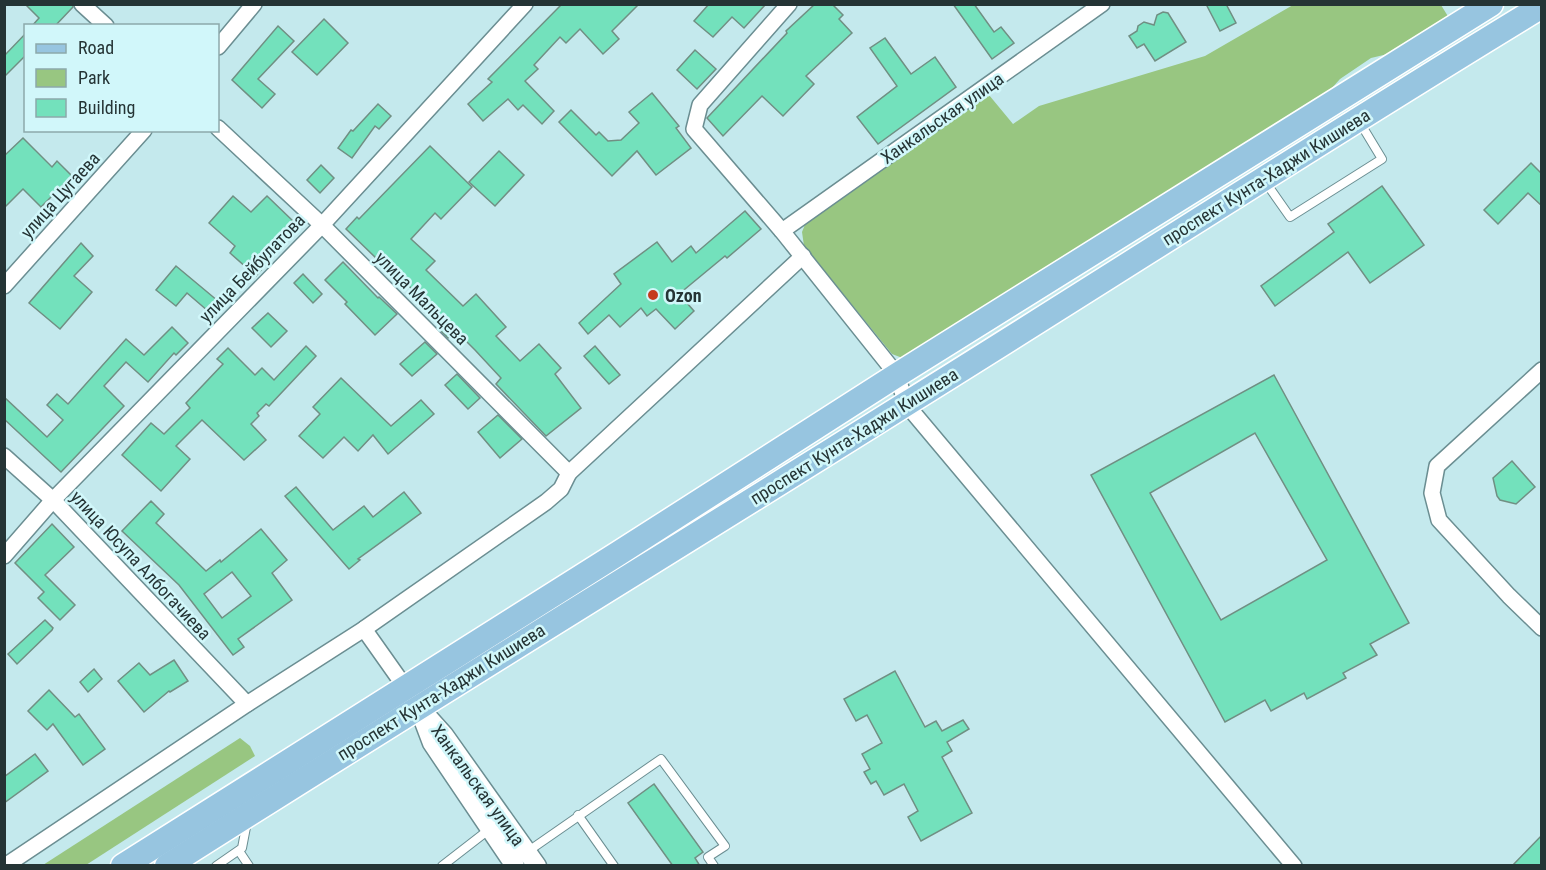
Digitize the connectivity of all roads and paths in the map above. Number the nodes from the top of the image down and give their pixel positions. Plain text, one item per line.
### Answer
1 (82, 4) edge
2 (254, 4) edge
3 (525, 4) edge
4 (789, 4) edge
5 (1102, 4) edge
6 (1542, 6) edge
7 (1478, 9) edge
8 (104, 24) edge
9 (219, 46) edge
10 (1358, 119) junction
11 (219, 129) edge
12 (142, 132) edge
13 (1263, 179) junction
14 (322, 225) junction
15 (782, 231) junction
16 (802, 256) junction
17 (4, 286) edge
18 (1542, 370) edge
19 (897, 375) junction
20 (906, 404) junction
21 (4, 456) edge
22 (569, 473) junction
23 (52, 500) junction
24 (4, 556) edge
25 (1542, 628) edge
26 (364, 629) junction
27 (412, 697) junction
28 (246, 704) junction
29 (248, 814) junction
30 (578, 815) junction
31 (497, 824) junction
32 (239, 851) junction
33 (139, 858) edge
34 (523, 861) edge
35 (5, 866) edge
36 (123, 866) edge
37 (167, 866) edge
38 (216, 866) edge
39 (249, 866) edge
40 (442, 866) edge
41 (614, 866) edge
42 (714, 866) edge
43 (1294, 866) edge

1 - 8 street
2 - 9 street
3 - 14 street, улица Бейбулатова
4 - 15 street
5 - 15 street, Ханкальская улица
6 - 10 main road, проспект Кунта-Хаджи Кишиева
7 - 19 main road, проспект Кунта-Хаджи Кишиева
10 - 13 main road, проспект Кунта-Хаджи Кишиева
10 - 13 lane
11 - 14 street, улица Мальцева
12 - 17 street, улица Цугаева
13 - 20 main road, проспект Кунта-Хаджи Кишиева
14 - 22 street, улица Мальцева
14 - 23 street, улица Бейбулатова
15 - 16 street
16 - 19 street
16 - 22 street
18 - 25 street
19 - 20 street
19 - 27 main road, проспект Кунта-Хаджи Кишиева
20 - 27 main road, проспект Кунта-Хаджи Кишиева
20 - 43 street
21 - 23 street, улица Юсупа Албогачиева
22 - 26 street
23 - 24 street, улица Бейбулатова
23 - 28 street, улица Юсупа Албогачиева
26 - 27 street
26 - 28 street
27 - 29 main road, проспект Кунта-Хаджи Кишиева
27 - 31 street, Ханкальская улица
27 - 33 main road, проспект Кунта-Хаджи Кишиева
28 - 35 street
29 - 32 lane
29 - 37 main road, проспект Кунта-Хаджи Кишиева
30 - 34 lane
30 - 41 lane
30 - 42 lane
31 - 34 street, Ханкальская улица
31 - 40 lane
32 - 38 lane
32 - 39 lane
33 - 36 main road, проспект Кунта-Хаджи Кишиева

